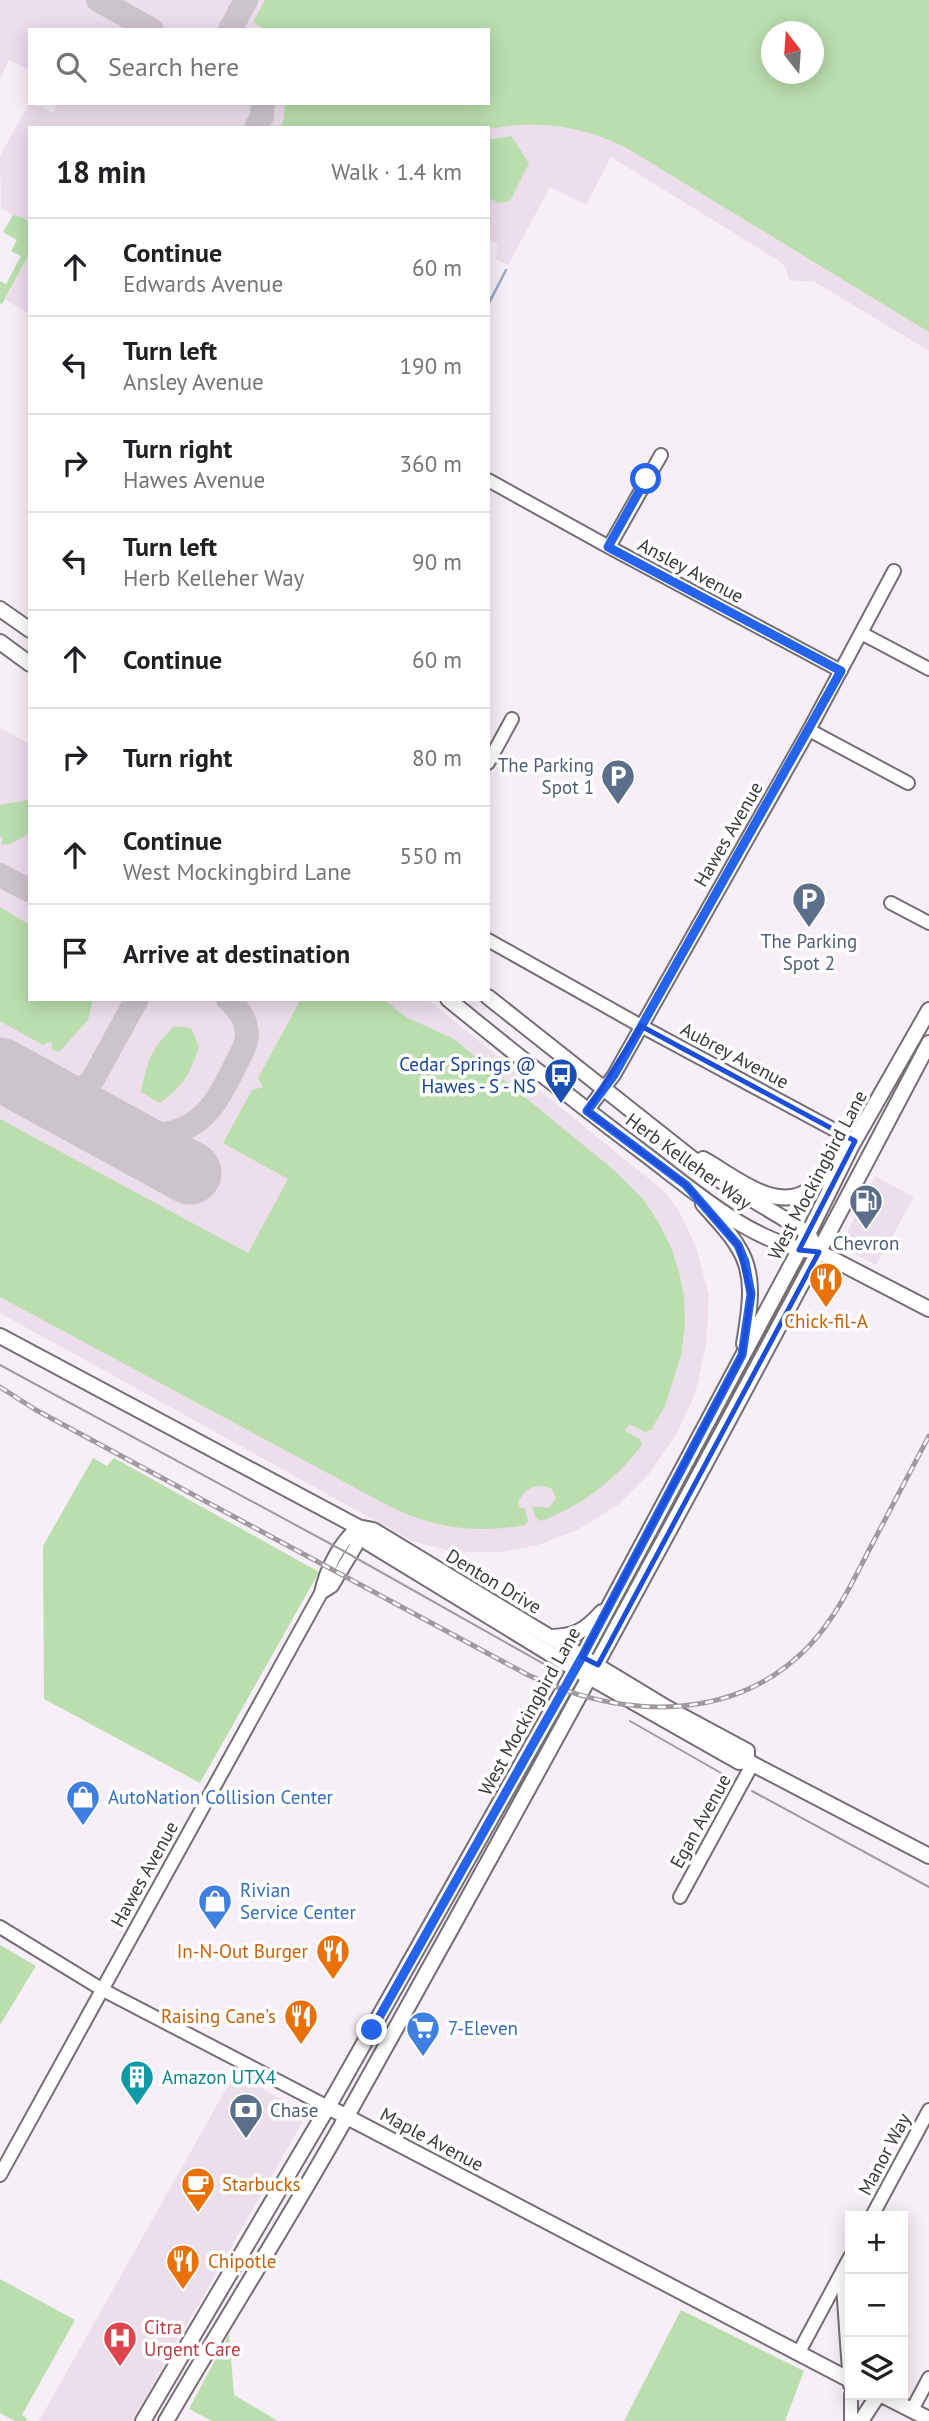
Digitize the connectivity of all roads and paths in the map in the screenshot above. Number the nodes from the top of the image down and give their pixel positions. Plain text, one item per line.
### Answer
1 (661, 455) dead end
2 (490, 481) edge
3 (608, 547) junction
4 (894, 571) dead end
5 (0, 609) edge
6 (28, 629) edge
7 (861, 633) junction
8 (0, 642) edge
9 (28, 663) edge
10 (929, 669) edge
11 (841, 671) junction
12 (512, 719) dead end
13 (809, 730) junction
14 (490, 759) edge
15 (908, 783) dead end
16 (891, 903) dead end
17 (929, 923) edge
18 (490, 941) edge
19 (490, 999) edge
20 (450, 1001) edge
21 (929, 1010) edge
22 (641, 1026) junction
23 (915, 1034) junction
24 (929, 1043) edge
25 (604, 1089) junction
26 (587, 1111) junction
27 (854, 1143) junction
28 (687, 1155) junction
29 (686, 1185) junction
30 (808, 1233) junction
31 (799, 1250) junction
32 (819, 1252) junction
33 (929, 1309) edge
34 (0, 1336) edge
35 (742, 1355) junction
36 (661, 1508) junction
37 (677, 1519) junction
38 (358, 1527) junction
39 (612, 1601) junction
40 (549, 1636) junction
41 (579, 1663) junction
42 (594, 1671) junction
43 (750, 1762) junction
44 (494, 1814) junction
45 (510, 1822) junction
46 (929, 1856) edge
47 (680, 1897) dead end
48 (0, 1927) edge
49 (406, 1969) junction
50 (423, 1979) junction
51 (103, 1990) junction
52 (328, 2107) junction
53 (929, 2110) edge
54 (346, 2116) junction
55 (0, 2175) edge
56 (875, 2211) edge
57 (260, 2224) junction
58 (277, 2234) junction
59 (845, 2267) edge
60 (840, 2277) junction
61 (847, 2337) edge
62 (799, 2352) junction
63 (180, 2357) junction
64 (198, 2367) junction
65 (929, 2378) edge
66 (845, 2379) edge
67 (851, 2400) edge
68 (876, 2400) edge
69 (891, 2400) edge
70 (912, 2410) junction
71 (929, 2419) edge
72 (143, 2421) edge
73 (166, 2421) edge
74 (850, 2421) edge
75 (861, 2421) edge

1 - 3 street
2 - 3 street, Ansley Avenue
3 - 11 street, Ansley Avenue
4 - 7 street, Hawes Avenue
5 - 6 main road
7 - 10 street
7 - 11 street, Hawes Avenue
8 - 9 main road
11 - 13 street, Hawes Avenue
12 - 14 street
13 - 15 street
13 - 22 street, Hawes Avenue
16 - 17 street
18 - 22 street, Aubrey Avenue
19 - 25 main road, Herb Kelleher Way
20 - 26 main road, Herb Kelleher Way
21 - 23 main road, West Mockingbird Lane
22 - 25 street, Hawes Avenue
22 - 27 street, Aubrey Avenue
23 - 24 main road
23 - 27 main road, West Mockingbird Lane
24 - 32 main road, West Mockingbird Lane
25 - 26 street, Hawes Avenue
25 - 28 main road, Herb Kelleher Way
26 - 29 main road, Herb Kelleher Way
27 - 28 main road
27 - 30 main road, West Mockingbird Lane
28 - 30 main road, Herb Kelleher Way
29 - 31 main road, Herb Kelleher Way
29 - 35 main road
30 - 31 main road, West Mockingbird Lane
30 - 32 main road, Herb Kelleher Way
31 - 32 main road, Herb Kelleher Way
31 - 35 main road, West Mockingbird Lane
32 - 33 main road
32 - 37 main road, West Mockingbird Lane
34 - 38 main road, Denton Drive
35 - 36 main road, West Mockingbird Lane
36 - 37 main road
36 - 39 main road, West Mockingbird Lane
37 - 42 main road, West Mockingbird Lane
38 - 40 main road, Denton Drive
38 - 41 main road, Denton Drive
38 - 51 street, Hawes Avenue
39 - 40 main road
39 - 41 main road, West Mockingbird Lane
40 - 41 main road, Denton Drive
41 - 42 main road, Denton Drive
41 - 44 main road, West Mockingbird Lane
42 - 43 main road, Denton Drive
42 - 45 main road, West Mockingbird Lane
43 - 46 main road, Denton Drive
43 - 47 street, Egan Avenue
44 - 45 main road
44 - 49 main road, West Mockingbird Lane
45 - 50 main road, West Mockingbird Lane
48 - 51 street, Maple Avenue
49 - 50 main road
49 - 52 main road, West Mockingbird Lane
50 - 54 main road, West Mockingbird Lane
51 - 52 street, Maple Avenue
51 - 55 street, Hawes Avenue
52 - 54 main road, Maple Avenue
52 - 57 main road, West Mockingbird Lane
53 - 56 street, Manor Way
54 - 58 main road, West Mockingbird Lane
54 - 62 main road, Maple Avenue
57 - 58 main road
57 - 63 main road, West Mockingbird Lane
58 - 64 main road, West Mockingbird Lane
59 - 60 street
60 - 61 street
60 - 62 street
62 - 66 main road, Maple Avenue
63 - 64 main road
63 - 72 main road, West Mockingbird Lane
64 - 73 main road, West Mockingbird Lane
65 - 70 street
67 - 74 street
68 - 75 main road
69 - 70 main road
70 - 71 main road

